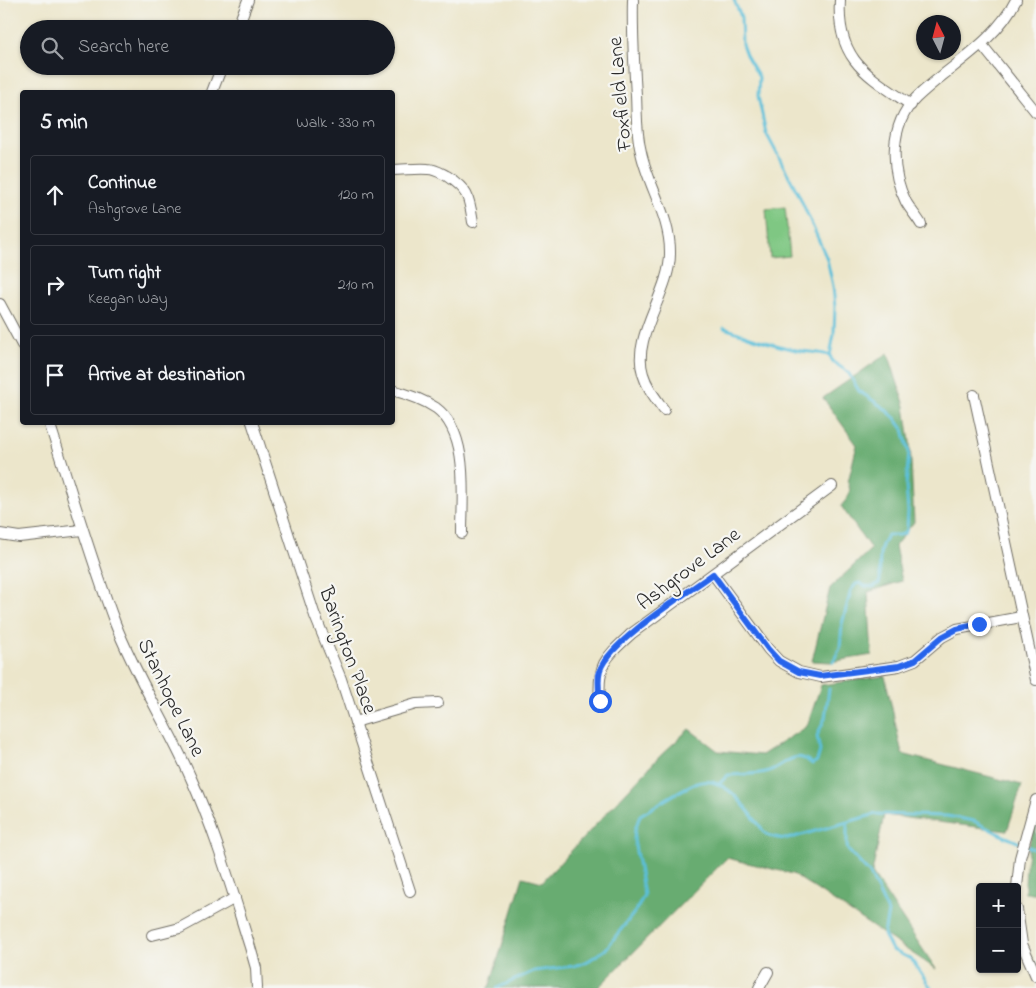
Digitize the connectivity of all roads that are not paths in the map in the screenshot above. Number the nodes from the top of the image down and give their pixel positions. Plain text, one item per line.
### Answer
1 (248, 0) edge
2 (633, 0) edge
3 (840, 0) edge
4 (1016, 0) edge
5 (240, 20) edge
6 (982, 45) junction
7 (219, 75) edge
8 (213, 90) edge
9 (911, 104) junction
10 (1036, 112) edge
11 (395, 170) edge
12 (473, 222) dead end
13 (921, 224) dead end
14 (0, 304) edge
15 (20, 341) edge
16 (395, 391) edge
17 (974, 395) dead end
18 (664, 410) dead end
19 (50, 425) edge
20 (253, 425) edge
21 (832, 486) dead end
22 (82, 530) junction
23 (0, 534) edge
24 (462, 534) dead end
25 (713, 574) junction
26 (1021, 617) junction
27 (1036, 680) edge
28 (600, 701) dead end
29 (438, 703) dead end
30 (355, 722) junction
31 (1036, 800) edge
32 (1017, 883) edge
33 (410, 891) dead end
34 (234, 898) junction
35 (1020, 928) edge
36 (152, 935) dead end
37 (768, 972) dead end
38 (1036, 976) edge
39 (257, 988) edge
40 (759, 988) edge

1 - 5 street
2 - 18 street, Foxfield Lane
3 - 9 street
4 - 6 street
6 - 9 street
6 - 10 street
7 - 8 street
9 - 13 street
11 - 12 street
14 - 15 street
16 - 24 street
17 - 26 street
19 - 22 street, Stanhope Lane
20 - 30 street, Barington Place
21 - 25 street, Ashgrove Lane
22 - 23 street
22 - 34 street, Stanhope Lane
25 - 26 street
25 - 28 street, Ashgrove Lane
26 - 27 street
29 - 30 street
30 - 33 street, Barington Place
31 - 32 street
34 - 36 street
34 - 39 street, Stanhope Lane
35 - 38 street
37 - 40 street

